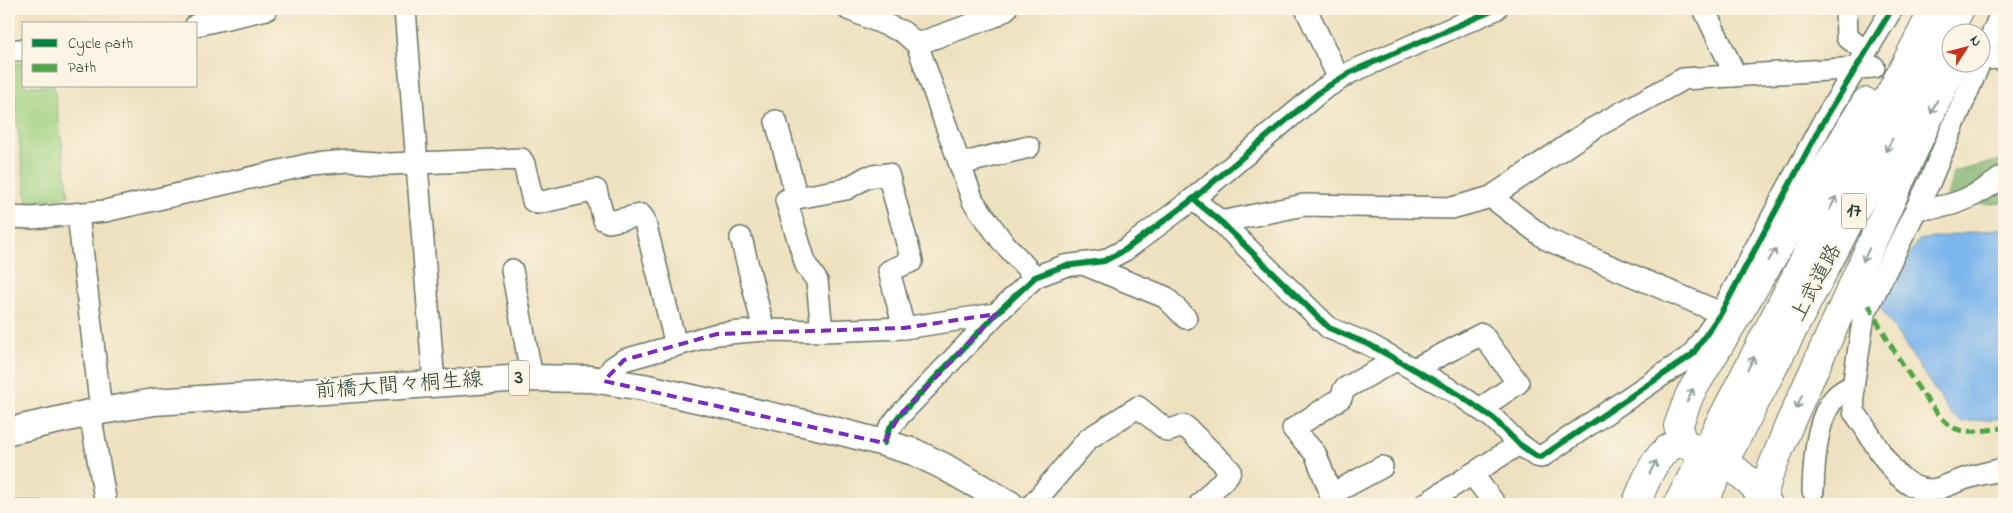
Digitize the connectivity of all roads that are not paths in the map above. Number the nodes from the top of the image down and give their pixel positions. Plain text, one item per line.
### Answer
1 (268, 9) edge
2 (405, 9) edge
3 (848, 9) edge
4 (1006, 9) edge
5 (1306, 9) edge
6 (1496, 9) edge
7 (1704, 9) edge
8 (1846, 9) edge
9 (1892, 9) edge
10 (1922, 9) edge
11 (1934, 9) edge
12 (1960, 9) edge
13 (1979, 9) edge
14 (2003, 9) edge
15 (219, 14) edge
16 (1973, 22) edge
17 (198, 24) edge
18 (1990, 40) edge
19 (917, 44) junction
20 (9, 50) edge
21 (22, 50) edge
22 (2004, 58) edge
23 (1990, 60) edge
24 (1865, 62) junction
25 (1949, 72) edge
26 (1976, 72) edge
27 (1733, 76) junction
28 (1339, 80) junction
29 (776, 121) dead end
30 (1029, 147) dead end
31 (416, 163) junction
32 (960, 164) junction
33 (2004, 176) edge
34 (2004, 195) edge
35 (1492, 197) junction
36 (798, 198) junction
37 (1193, 198) junction
38 (1967, 198) junction
39 (1917, 207) junction
40 (78, 214) junction
41 (9, 218) edge
42 (1221, 222) junction
43 (741, 238) dead end
44 (1082, 264) junction
45 (512, 270) dead end
46 (1035, 277) junction
47 (1720, 313) junction
48 (996, 314) junction
49 (1186, 318) dead end
50 (904, 328) junction
51 (764, 330) junction
52 (822, 331) junction
53 (676, 345) junction
54 (1405, 365) junction
55 (532, 378) junction
56 (604, 381) junction
57 (434, 384) junction
58 (1853, 387) junction
59 (1480, 409) junction
60 (95, 412) junction
61 (9, 431) edge
62 (884, 443) junction
63 (1519, 444) junction
64 (1382, 467) dead end
65 (2004, 468) edge
66 (1736, 472) dead end
67 (1472, 474) junction
68 (1813, 491) dead end
69 (1333, 500) edge
70 (1766, 500) edge
71 (106, 504) edge
72 (1010, 504) edge
73 (1033, 504) edge
74 (1200, 504) edge
75 (1425, 504) edge
76 (1495, 504) edge
77 (1636, 504) edge
78 (1678, 504) edge
79 (1702, 504) edge

1 - 15 street
2 - 31 street
3 - 19 street
4 - 19 street
5 - 28 street
6 - 28 street
7 - 27 street
8 - 24 street
9 - 24 street
77 -> 10 highway
78 -> 11 highway, 上武道路 / 17
12 -> 79 highway, 上武道路 / 17
13 - 16 highway
14 - 18 street
15 - 17 street
19 - 32 street
20 - 21 street
22 - 23 street
24 - 27 street
24 - 47 street
25 -> 70 highway
26 - 39 street
27 - 35 street
28 - 37 street
29 - 36 street
30 - 32 street
31 - 40 street
31 - 53 street
31 - 57 street
32 - 46 street
33 - 38 street
34 - 38 street
35 - 42 street
35 - 47 street
36 - 50 street
36 - 52 street
37 - 42 street
37 - 44 street
38 - 39 street
39 - 58 street
40 - 41 street
40 - 60 street
42 - 54 street
43 - 51 street
44 - 46 street
44 - 49 street
45 - 55 street
46 - 48 street
47 - 63 street
48 - 50 street
48 - 62 street
50 - 52 street
51 - 52 street
51 - 53 street
53 - 56 street
54 - 59 street
54 - 59 street
54 - 69 street
55 - 56 main road, 前橋大間々桐生線 / 3
55 - 57 main road, 前橋大間々桐生線 / 3
56 - 62 main road, 前橋大間々桐生線 / 3
57 - 60 main road, 前橋大間々桐生線 / 3
58 - 65 street
58 - 68 street
59 - 63 street
60 - 61 main road, 前橋大間々桐生線 / 3
60 - 71 street
62 - 72 main road, 前橋大間々桐生線 / 3
63 - 67 street
64 - 69 street
66 - 70 highway
67 - 75 street
67 - 76 street
73 - 74 street

